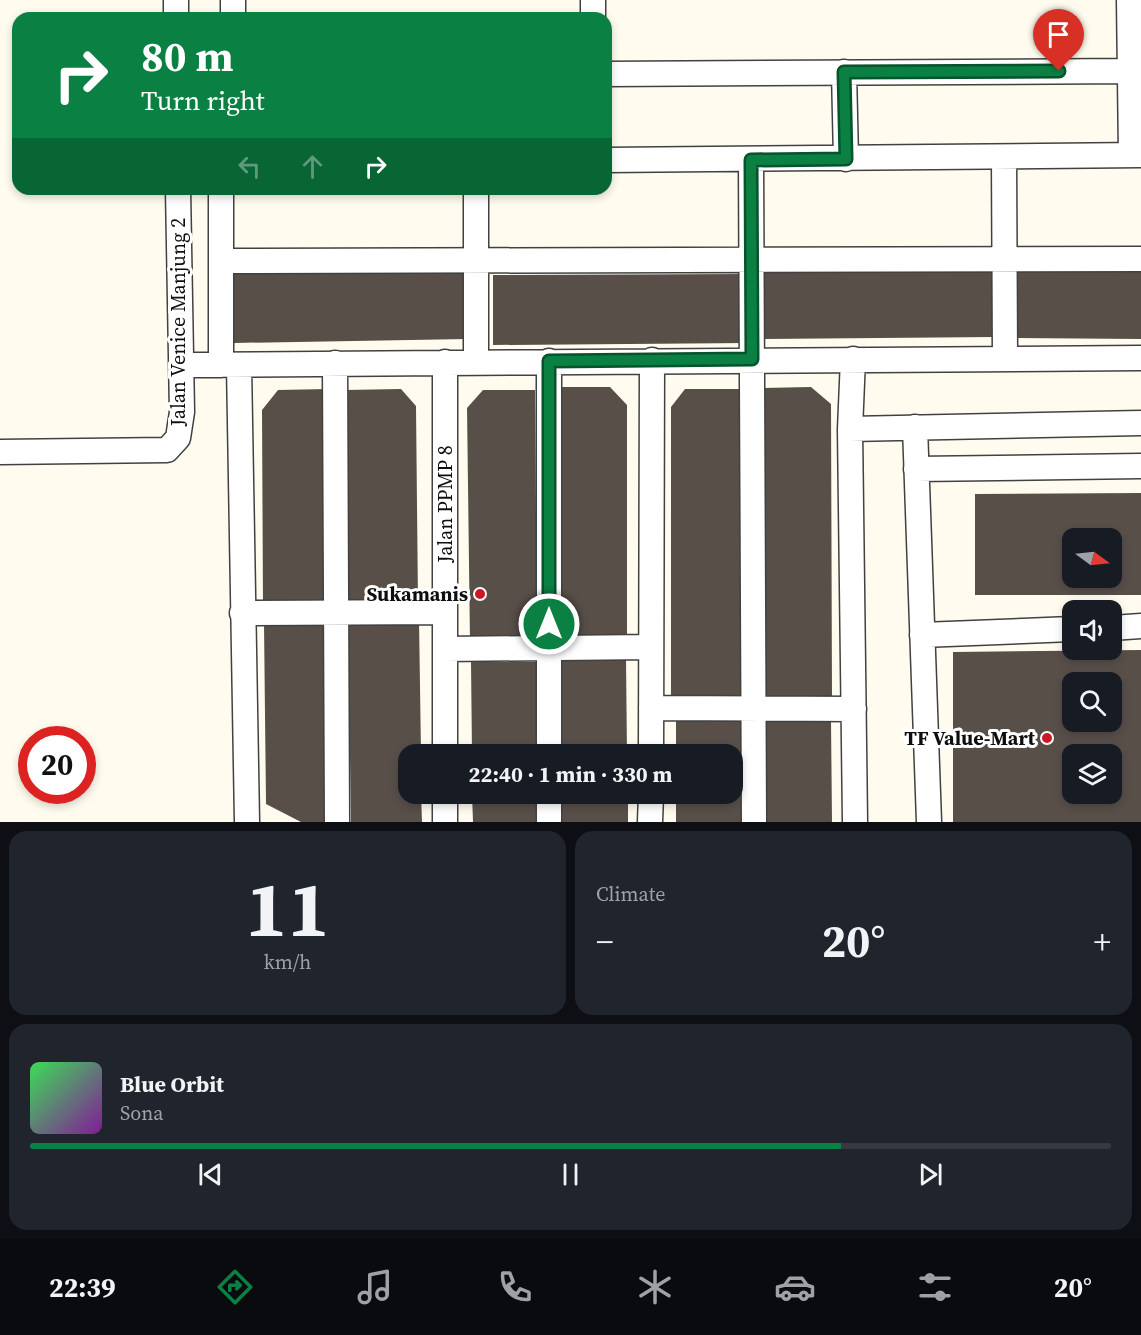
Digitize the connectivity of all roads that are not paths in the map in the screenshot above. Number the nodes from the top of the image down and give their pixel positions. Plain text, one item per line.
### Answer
1 (1129, 0) edge
2 (1130, 71) junction
3 (844, 72) junction
4 (612, 74) edge
5 (1136, 155) edge
6 (1004, 157) junction
7 (846, 159) junction
8 (612, 160) edge
9 (751, 160) junction
10 (178, 195) edge
11 (221, 195) edge
12 (476, 195) edge
13 (476, 259) junction
14 (751, 259) junction
15 (1141, 259) edge
16 (1005, 260) junction
17 (221, 261) junction
18 (1005, 358) junction
19 (1141, 358) edge
20 (752, 359) junction
21 (853, 359) junction
22 (652, 360) junction
23 (549, 361) junction
24 (446, 362) junction
25 (476, 362) junction
26 (335, 363) junction
27 (182, 365) junction
28 (230, 365) junction
29 (1141, 423) edge
30 (915, 427) junction
31 (850, 429) junction
32 (0, 452) edge
33 (1141, 466) edge
34 (916, 469) junction
35 (337, 612) junction
36 (445, 612) junction
37 (242, 613) junction
38 (1141, 627) edge
39 (1122, 628) edge
40 (1062, 629) edge
41 (922, 634) junction
42 (651, 647) junction
43 (549, 648) junction
44 (445, 649) junction
45 (651, 708) junction
46 (753, 709) junction
47 (854, 709) junction
48 (445, 744) edge
49 (549, 744) edge
50 (651, 744) edge
51 (445, 804) edge
52 (549, 804) edge
53 (651, 804) edge
54 (247, 822) edge
55 (337, 822) edge
56 (445, 822) edge
57 (549, 822) edge
58 (650, 822) edge
59 (754, 822) edge
60 (855, 822) edge
61 (929, 822) edge

1 - 2 street
2 - 3 street
2 - 5 street
3 - 4 street
3 - 7 street
5 - 6 street
6 - 7 street
6 - 16 street
7 - 9 street
8 - 9 street
9 - 14 street
10 - 27 street, Jalan Venice Manjung 2
11 - 17 street
12 - 13 street
13 - 14 street
13 - 17 street
13 - 25 street
14 - 16 street
14 - 20 street
15 - 16 street
16 - 18 street
17 - 28 street
18 - 19 street
18 - 21 street
20 - 21 street
20 - 22 street
20 - 46 street
21 - 31 street
22 - 23 street
22 - 42 street
23 - 25 street
23 - 43 street
24 - 25 street
24 - 26 street
24 - 36 street, Jalan PPMP 8
26 - 28 street
26 - 35 street
27 - 28 street
27 - 32 street, Jalan Venice Manjung 2
28 - 37 street
29 - 30 street
30 - 31 street
30 - 34 street
31 - 47 street
33 - 34 street
34 - 41 street
35 - 36 street
35 - 37 street
35 - 55 street
36 - 44 street, Jalan PPMP 8
37 - 54 street
38 - 39 street
40 - 41 street
41 - 61 street
42 - 43 street
42 - 45 street
43 - 44 street
43 - 49 street
44 - 48 street, Jalan PPMP 8
45 - 46 street
45 - 50 street
46 - 47 street
46 - 59 street
47 - 60 street
51 - 56 street
52 - 57 street
53 - 58 street

